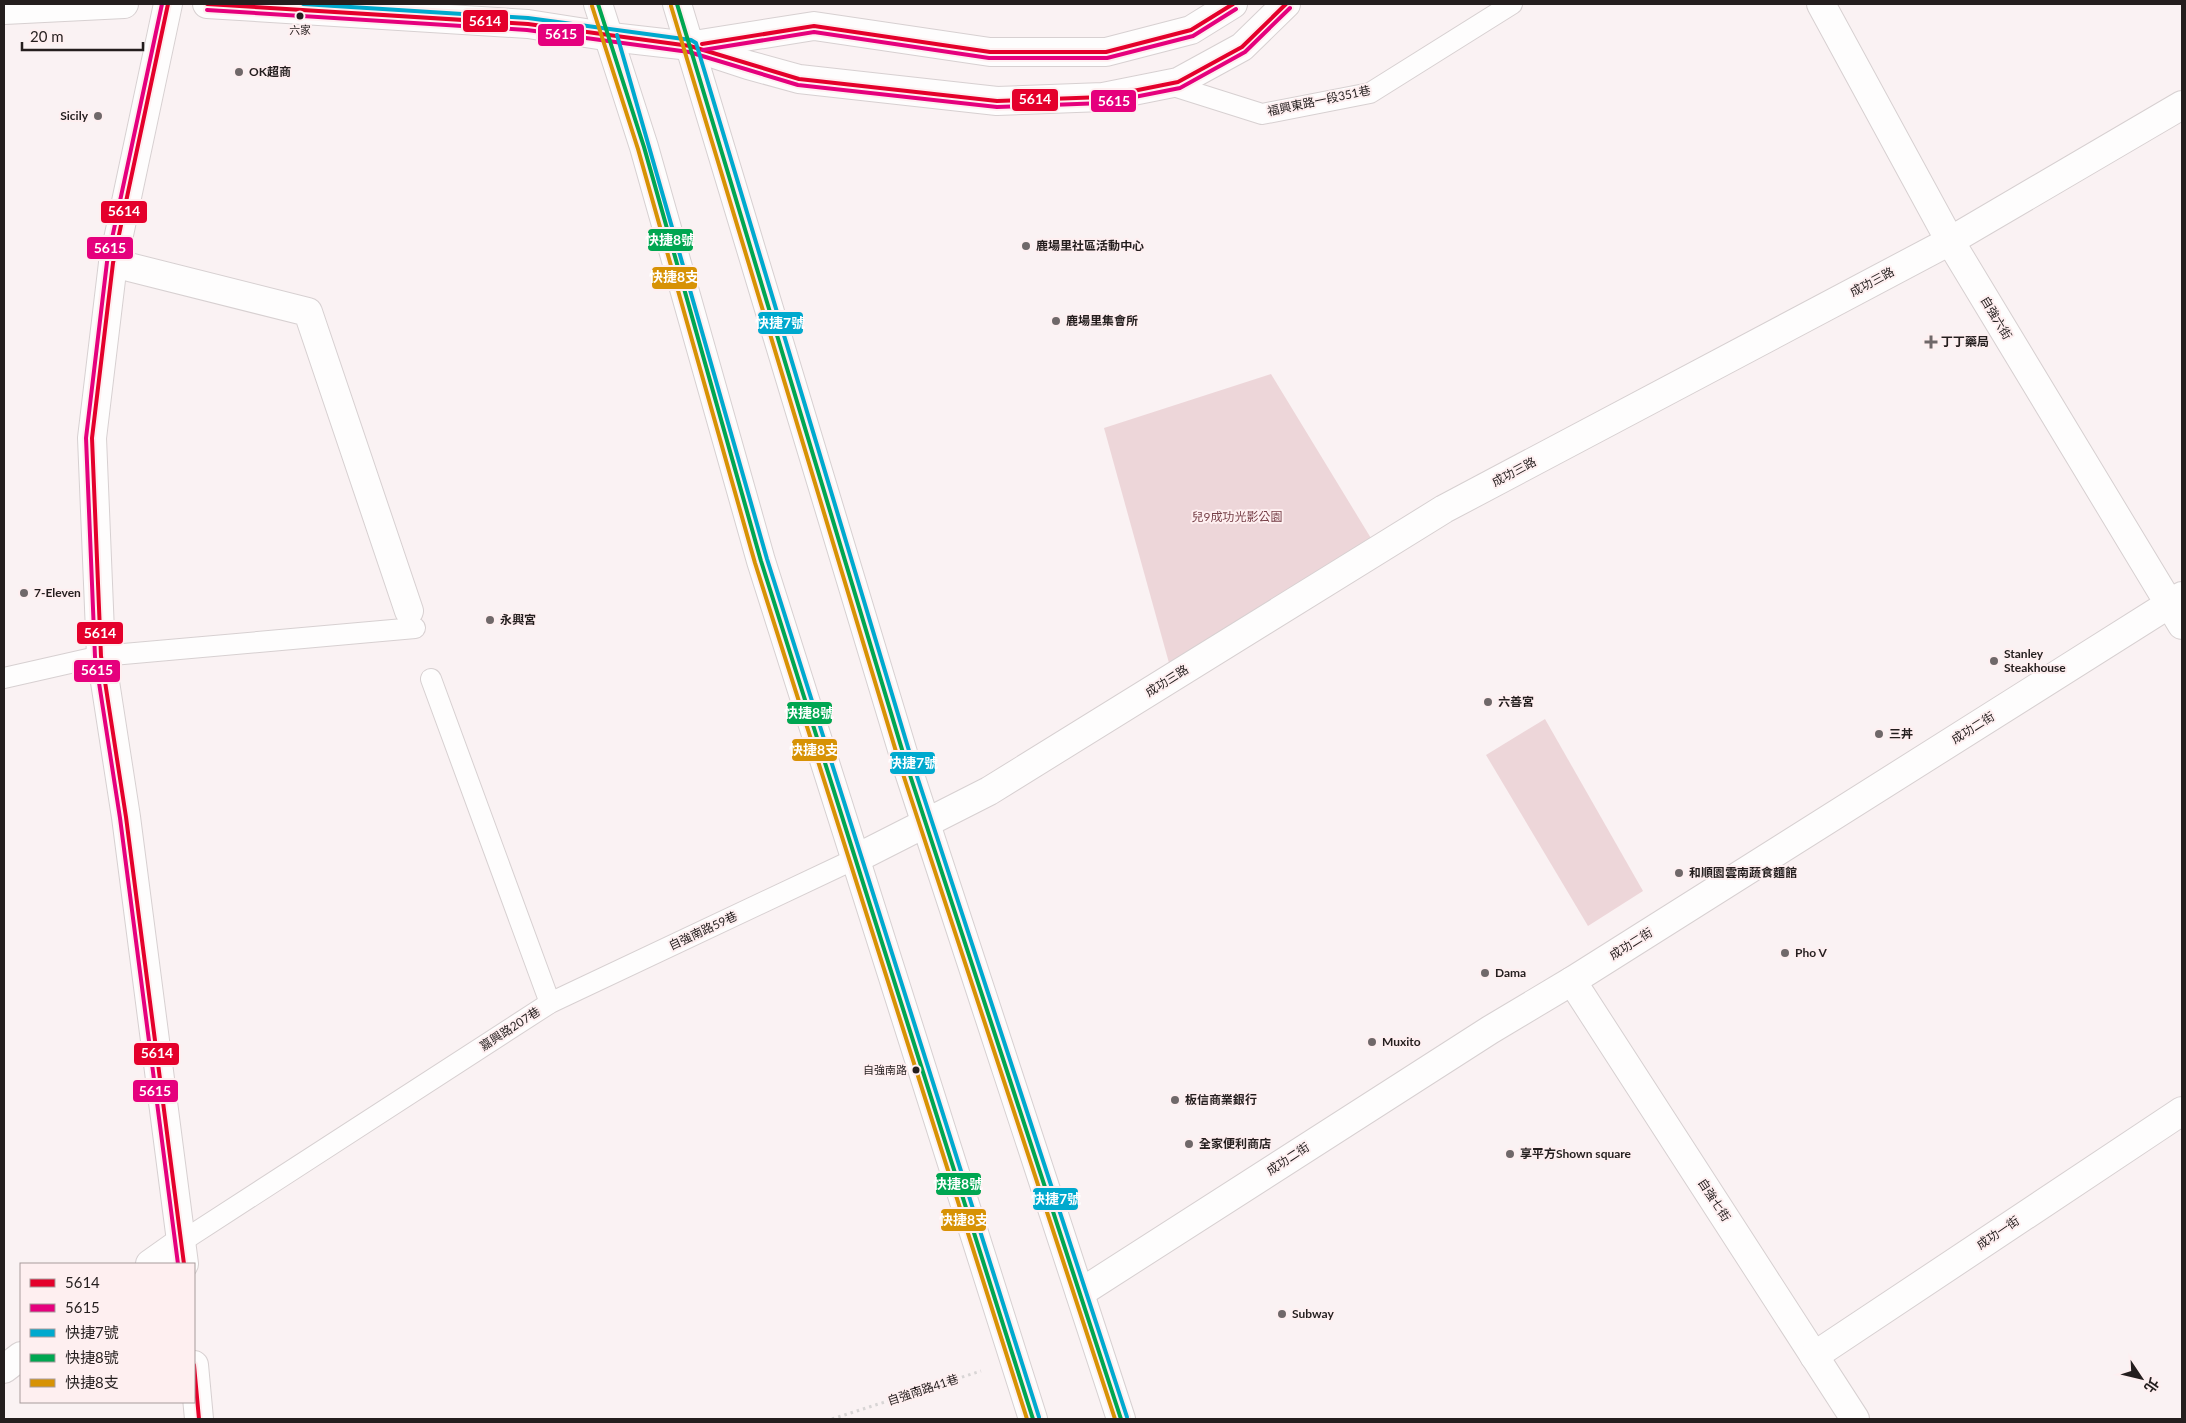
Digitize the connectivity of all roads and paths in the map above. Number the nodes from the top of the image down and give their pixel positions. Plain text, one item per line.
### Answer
1 (124, 4) edge
2 (168, 4) edge
3 (207, 4) edge
4 (598, 4) edge
5 (676, 4) edge
6 (1233, 4) edge
7 (1286, 4) edge
8 (1512, 4) edge
9 (1821, 4) edge
10 (4, 10) edge
11 (611, 37) junction
12 (690, 46) junction
13 (1167, 84) junction
14 (2182, 105) edge
15 (1950, 241) junction
16 (113, 263) junction
17 (2178, 608) edge
18 (412, 620) joint
19 (101, 656) junction
20 (4, 678) edge
21 (431, 679) dead end
22 (926, 823) junction
23 (857, 858) junction
24 (1572, 981) junction
25 (550, 1003) junction
26 (2182, 1111) edge
27 (183, 1253) edge
28 (153, 1263) edge
29 (1080, 1292) junction
30 (1814, 1356) junction
31 (20, 1357) edge
32 (1014, 1358) junction
33 (4, 1368) edge
34 (195, 1376) edge
35 (199, 1419) edge
36 (832, 1419) edge
37 (1033, 1419) edge
38 (1121, 1419) edge
39 (1855, 1419) edge

1 - 10 street
2 - 16 street
3 - 11 street
4 - 11 street
5 - 12 street
6 - 12 street
7 - 13 street
8 - 13 lane, 福興東路一段351巷
9 - 15 street, 自強六街
11 - 12 street
11 - 23 street
12 - 13 street
12 - 22 street
14 - 15 street, 成功三路
15 - 17 street, 自強六街
15 - 22 street, 成功三路
16 - 18 street
16 - 19 street
17 - 24 street, 成功二街
18 - 19 lane
19 - 20 lane
19 - 27 street
21 - 25 lane, 嘉興路207巷
22 - 23 street, 成功三路
22 - 29 street
23 - 25 lane, 自強南路59巷
23 - 32 street
24 - 29 street, 成功二街
24 - 30 street, 自強七街
25 - 27 lane, 嘉興路207巷
26 - 30 street, 成功一街
27 - 28 street
29 - 38 street
30 - 39 street, 自強七街
31 - 33 street
32 - 36 path, 自強南路41巷
32 - 37 street
34 - 35 street

